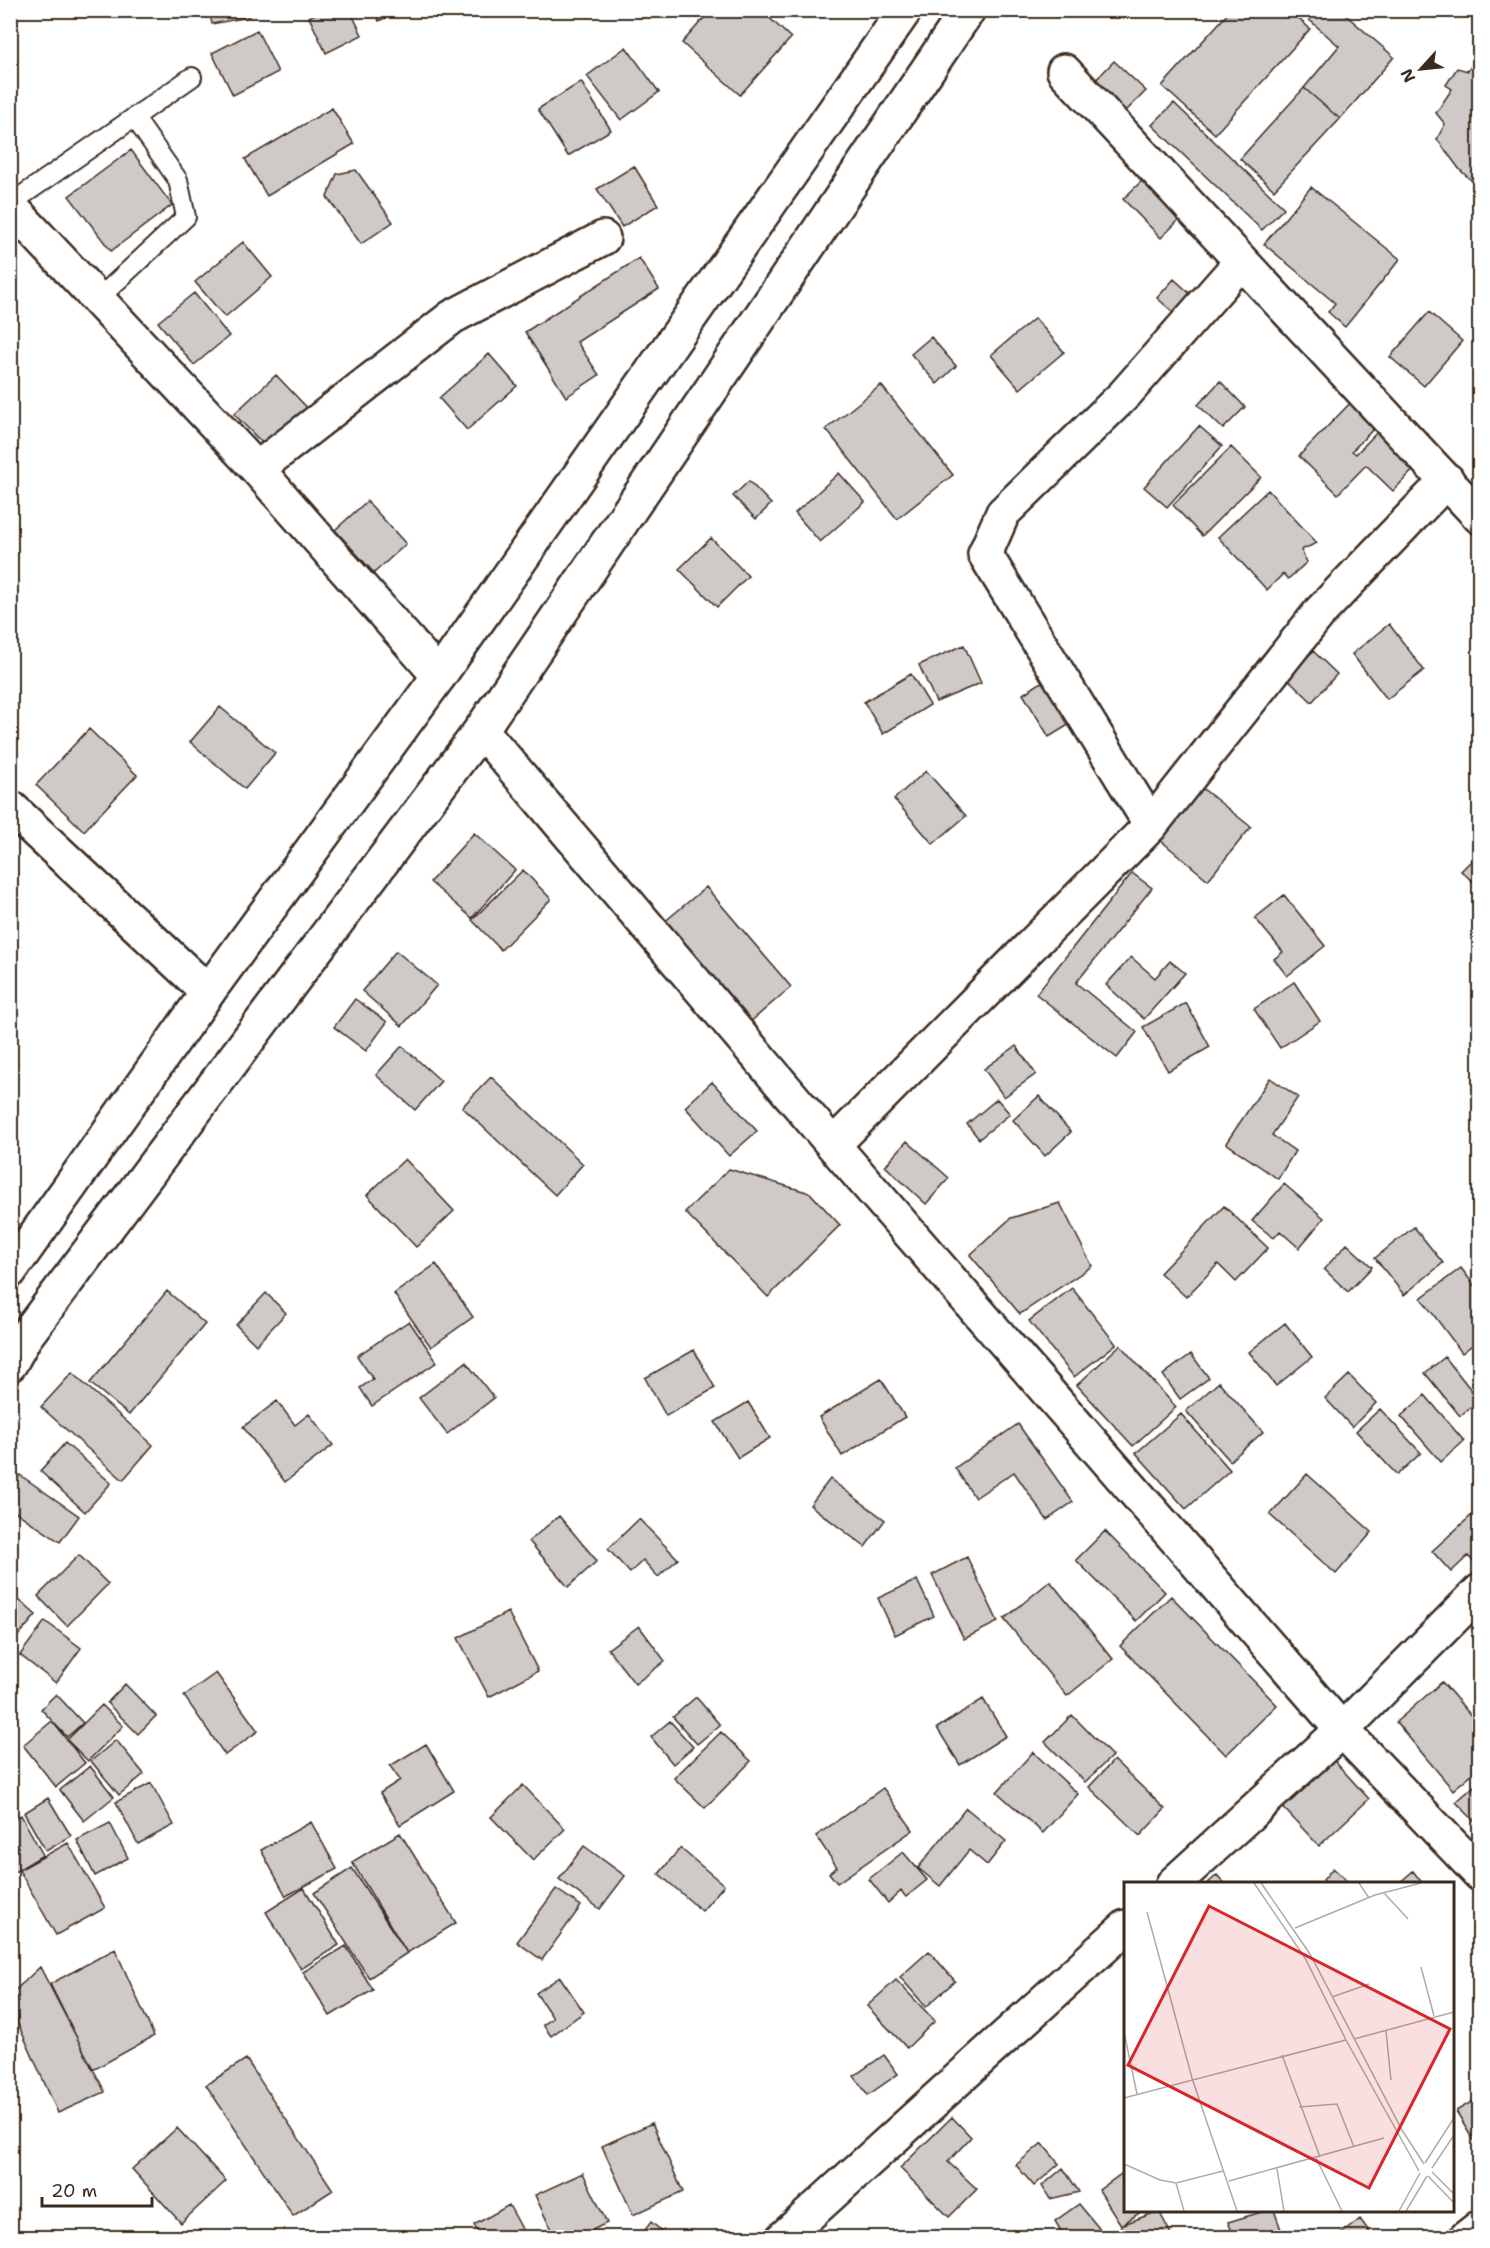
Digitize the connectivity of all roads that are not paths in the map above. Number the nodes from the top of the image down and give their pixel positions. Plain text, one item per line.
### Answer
1 (905, 10) edge
2 (968, 10) edge
3 (1064, 71) dead end
4 (192, 77) dead end
5 (134, 117) junction
6 (10, 205) edge
7 (603, 238) dead end
8 (1241, 262) junction
9 (98, 299) junction
10 (257, 469) junction
11 (1447, 480) junction
12 (1476, 504) edge
13 (439, 676) junction
14 (481, 730) junction
15 (10, 807) edge
16 (1151, 825) junction
17 (208, 992) junction
18 (832, 1146) junction
19 (10, 1271) edge
20 (10, 1364) edge
21 (1479, 1591) edge
22 (1342, 1730) junction
23 (1479, 1874) edge
24 (1175, 1882) edge
25 (1124, 1928) edge
26 (1479, 2227) edge
27 (783, 2238) edge
28 (1466, 2238) edge

1 - 13 street
2 - 14 street
3 - 8 street
4 - 5 lane
5 - 6 lane
5 - 9 lane
6 - 9 street
7 - 10 street
8 - 11 street
8 - 16 street
9 - 10 street
10 - 13 street
11 - 12 street
11 - 16 street
13 - 17 street
14 - 18 street
14 - 20 street
15 - 17 street
16 - 18 street
17 - 19 street
18 - 22 street
21 - 22 street
22 - 23 street
22 - 24 street
25 - 27 street
26 - 28 street

